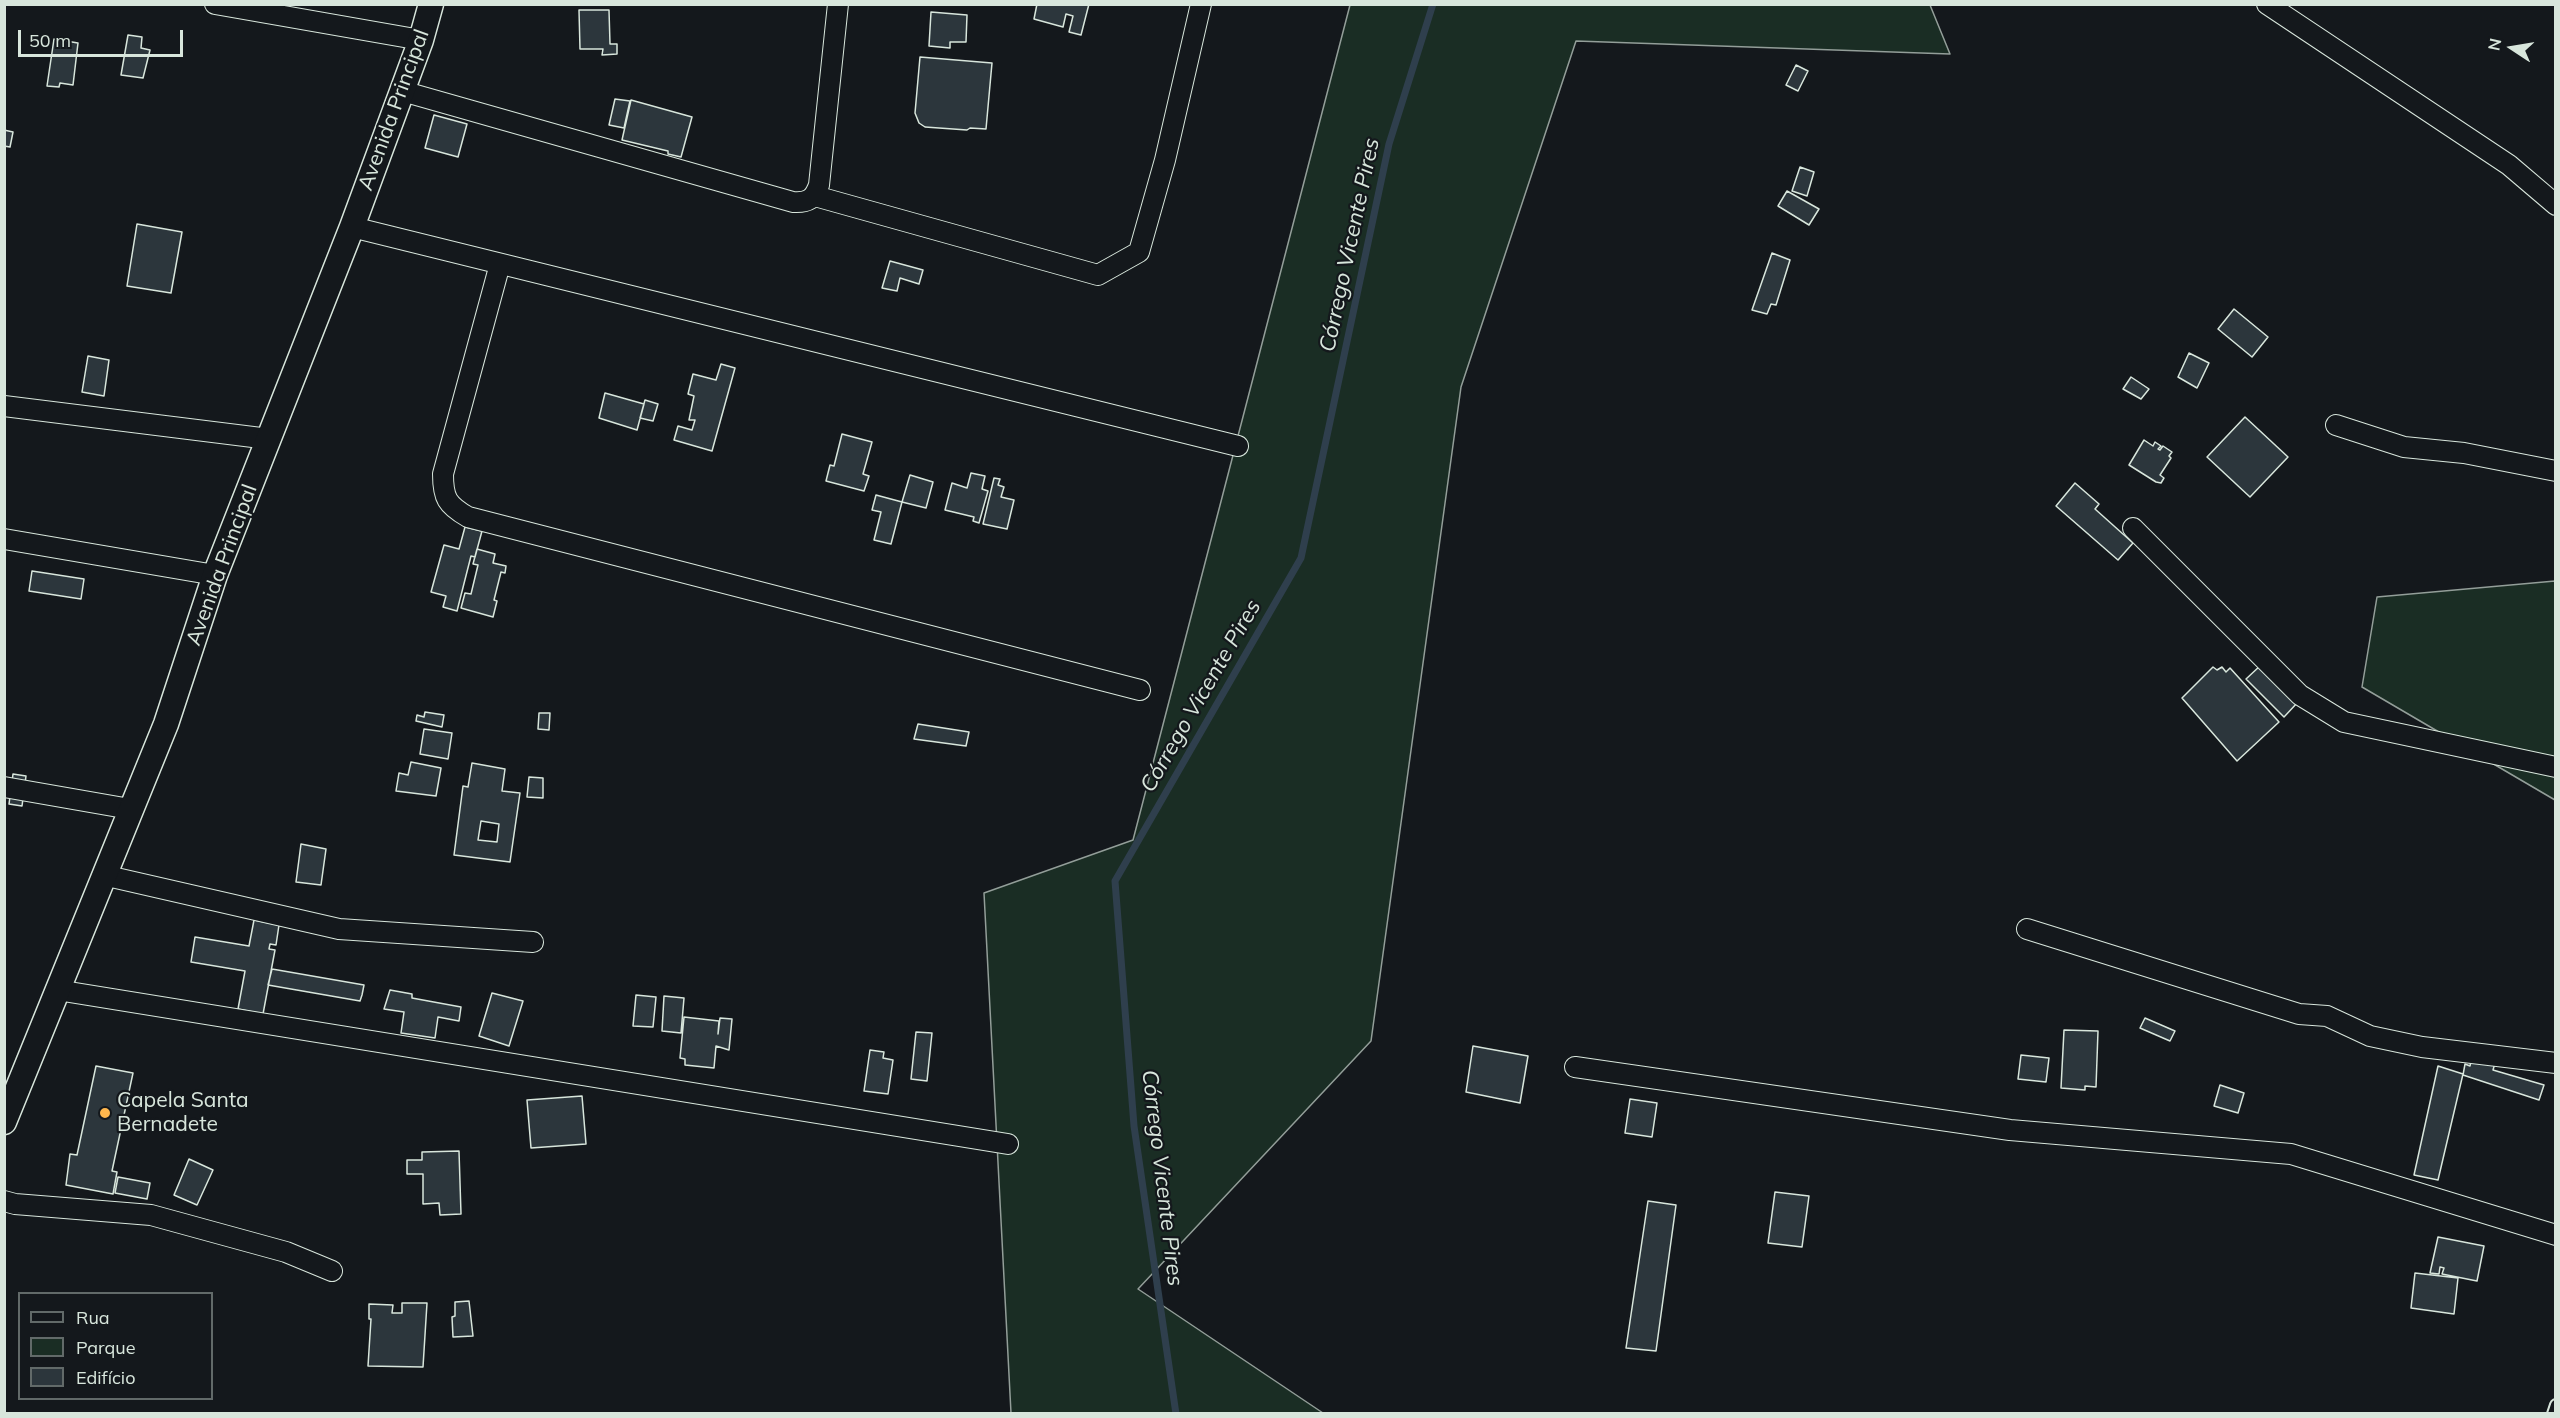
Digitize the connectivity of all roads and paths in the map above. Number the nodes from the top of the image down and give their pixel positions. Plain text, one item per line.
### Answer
1 (215, 4) edge
2 (431, 4) edge
3 (838, 4) edge
4 (1201, 4) edge
5 (2267, 4) edge
6 (421, 40) junction
7 (402, 91) junction
8 (815, 196) junction
9 (2556, 205) edge
10 (352, 227) junction
11 (500, 264) junction
12 (4, 406) edge
13 (2336, 425) dead end
14 (269, 439) junction
15 (1238, 446) dead end
16 (2556, 471) edge
17 (2133, 528) dead end
18 (4, 539) edge
19 (215, 574) junction
20 (1140, 690) dead end
21 (2556, 767) edge
22 (4, 788) edge
23 (130, 809) junction
24 (103, 875) junction
25 (2027, 929) dead end
26 (533, 942) dead end
27 (57, 990) junction
28 (2556, 1063) edge
29 (1575, 1067) dead end
30 (4, 1122) edge
31 (1008, 1144) dead end
32 (4, 1202) edge
33 (2556, 1235) edge
34 (332, 1271) dead end
35 (2556, 1405) edge
36 (2553, 1413) edge

1 - 6 street
2 - 6 street, Avenida Principal
3 - 8 street
4 - 8 street
5 - 9 street
6 - 7 street, Avenida Principal
7 - 8 street
7 - 10 street, Avenida Principal
10 - 11 street
10 - 14 street, Avenida Principal
11 - 15 street
11 - 20 street
12 - 14 street
13 - 16 street
14 - 19 street, Avenida Principal
17 - 21 street
18 - 19 street
19 - 23 street, Avenida Principal
22 - 23 street
23 - 24 street, Avenida Principal
24 - 26 street
24 - 27 street, Avenida Principal
25 - 28 street
27 - 30 street, Avenida Principal
27 - 31 street
29 - 33 street
32 - 34 street
35 - 36 lane

